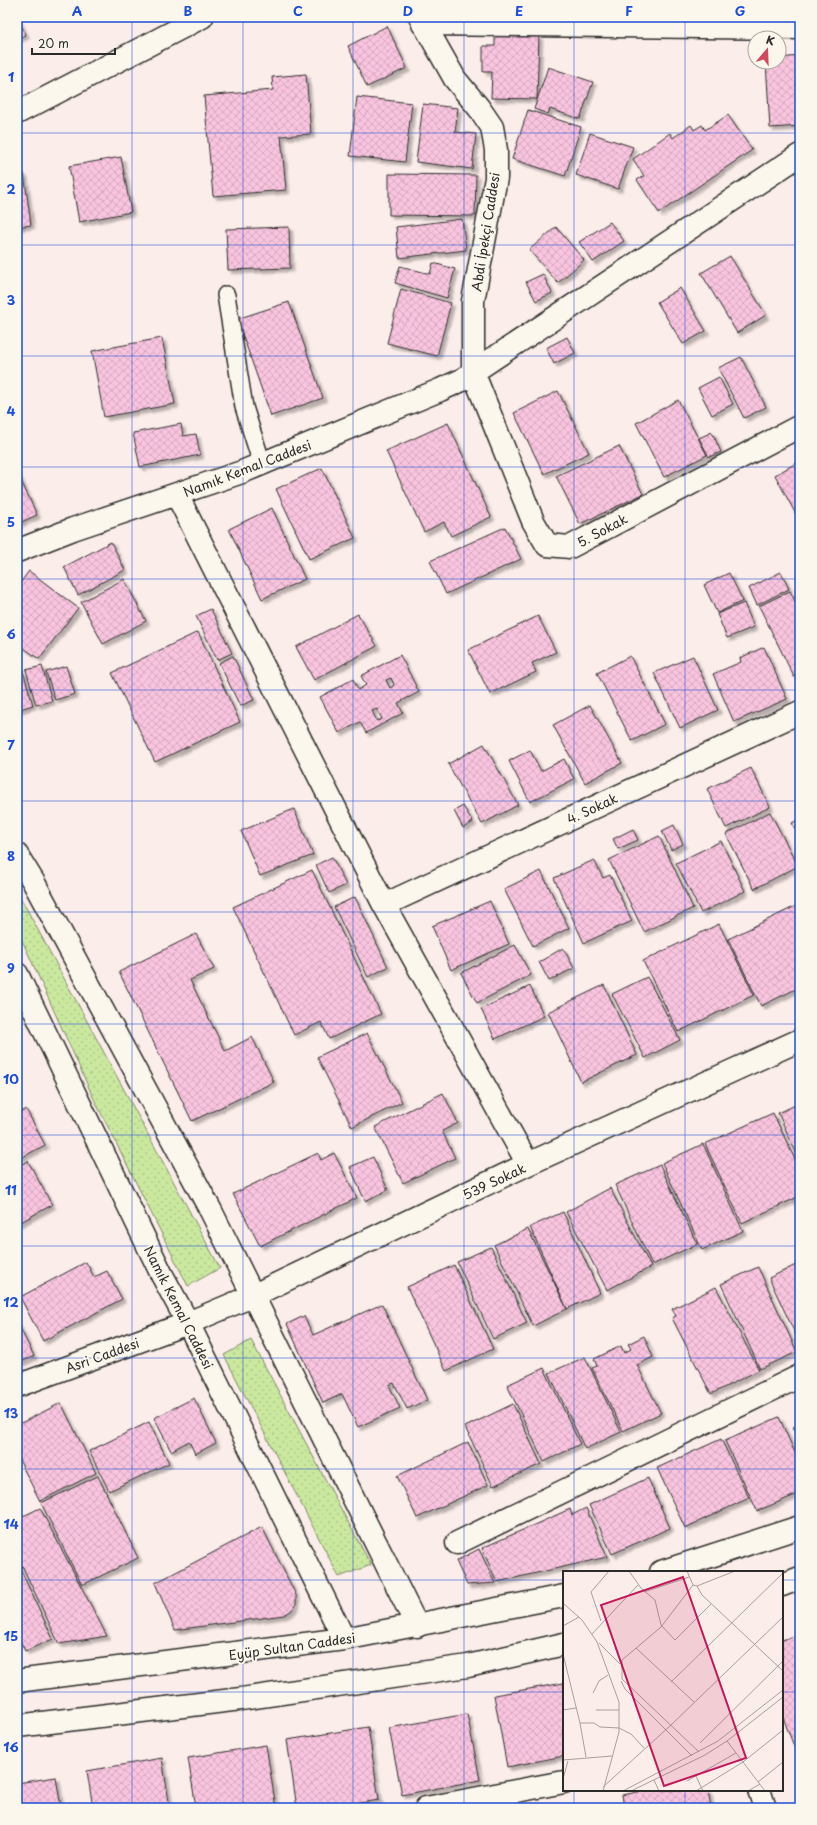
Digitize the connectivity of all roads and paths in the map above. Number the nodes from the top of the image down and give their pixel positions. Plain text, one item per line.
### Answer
1 (202, 17) edge
2 (422, 20) edge
3 (800, 28) edge
4 (17, 113) edge
5 (800, 155) edge
6 (226, 295) dead end
7 (473, 372) junction
8 (800, 426) edge
9 (262, 464) junction
10 (176, 495) junction
11 (17, 551) edge
12 (800, 712) edge
13 (17, 855) edge
14 (384, 905) junction
15 (17, 974) edge
16 (800, 1040) edge
17 (528, 1164) junction
18 (252, 1296) junction
19 (188, 1323) junction
20 (800, 1376) edge
21 (17, 1386) edge
22 (800, 1527) edge
23 (457, 1543) dead end
24 (664, 1571) edge
25 (800, 1578) edge
26 (783, 1584) edge
27 (563, 1596) edge
28 (416, 1626) junction
29 (344, 1639) junction
30 (563, 1644) edge
31 (17, 1681) edge
32 (17, 1726) edge
33 (563, 1782) edge
34 (759, 1791) edge
35 (426, 1808) edge
36 (766, 1808) edge

1 - 4 street
2 - 3 street
2 - 7 street, Abdi İpekçi Caddesi
5 - 7 street, Namık Kemal Caddesi
6 - 9 lane
7 - 8 street, 5. Sokak
7 - 9 street, Namık Kemal Caddesi
9 - 10 street, Namık Kemal Caddesi
10 - 11 street, Namık Kemal Caddesi
10 - 14 street
12 - 14 street, 4. Sokak
13 - 18 street
14 - 17 street
15 - 19 street, Namık Kemal Caddesi
16 - 17 street, 539 Sokak
17 - 18 street, 539 Sokak
18 - 19 street, 539 Sokak
18 - 28 street
19 - 21 street, Asri Caddesi
19 - 29 street, Namık Kemal Caddesi
20 - 23 street
22 - 24 street
25 - 26 street
27 - 28 street, Eyüp Sultan Caddesi
28 - 29 street, Eyüp Sultan Caddesi
29 - 31 street, Eyüp Sultan Caddesi
30 - 32 street
33 - 35 street
34 - 36 street

